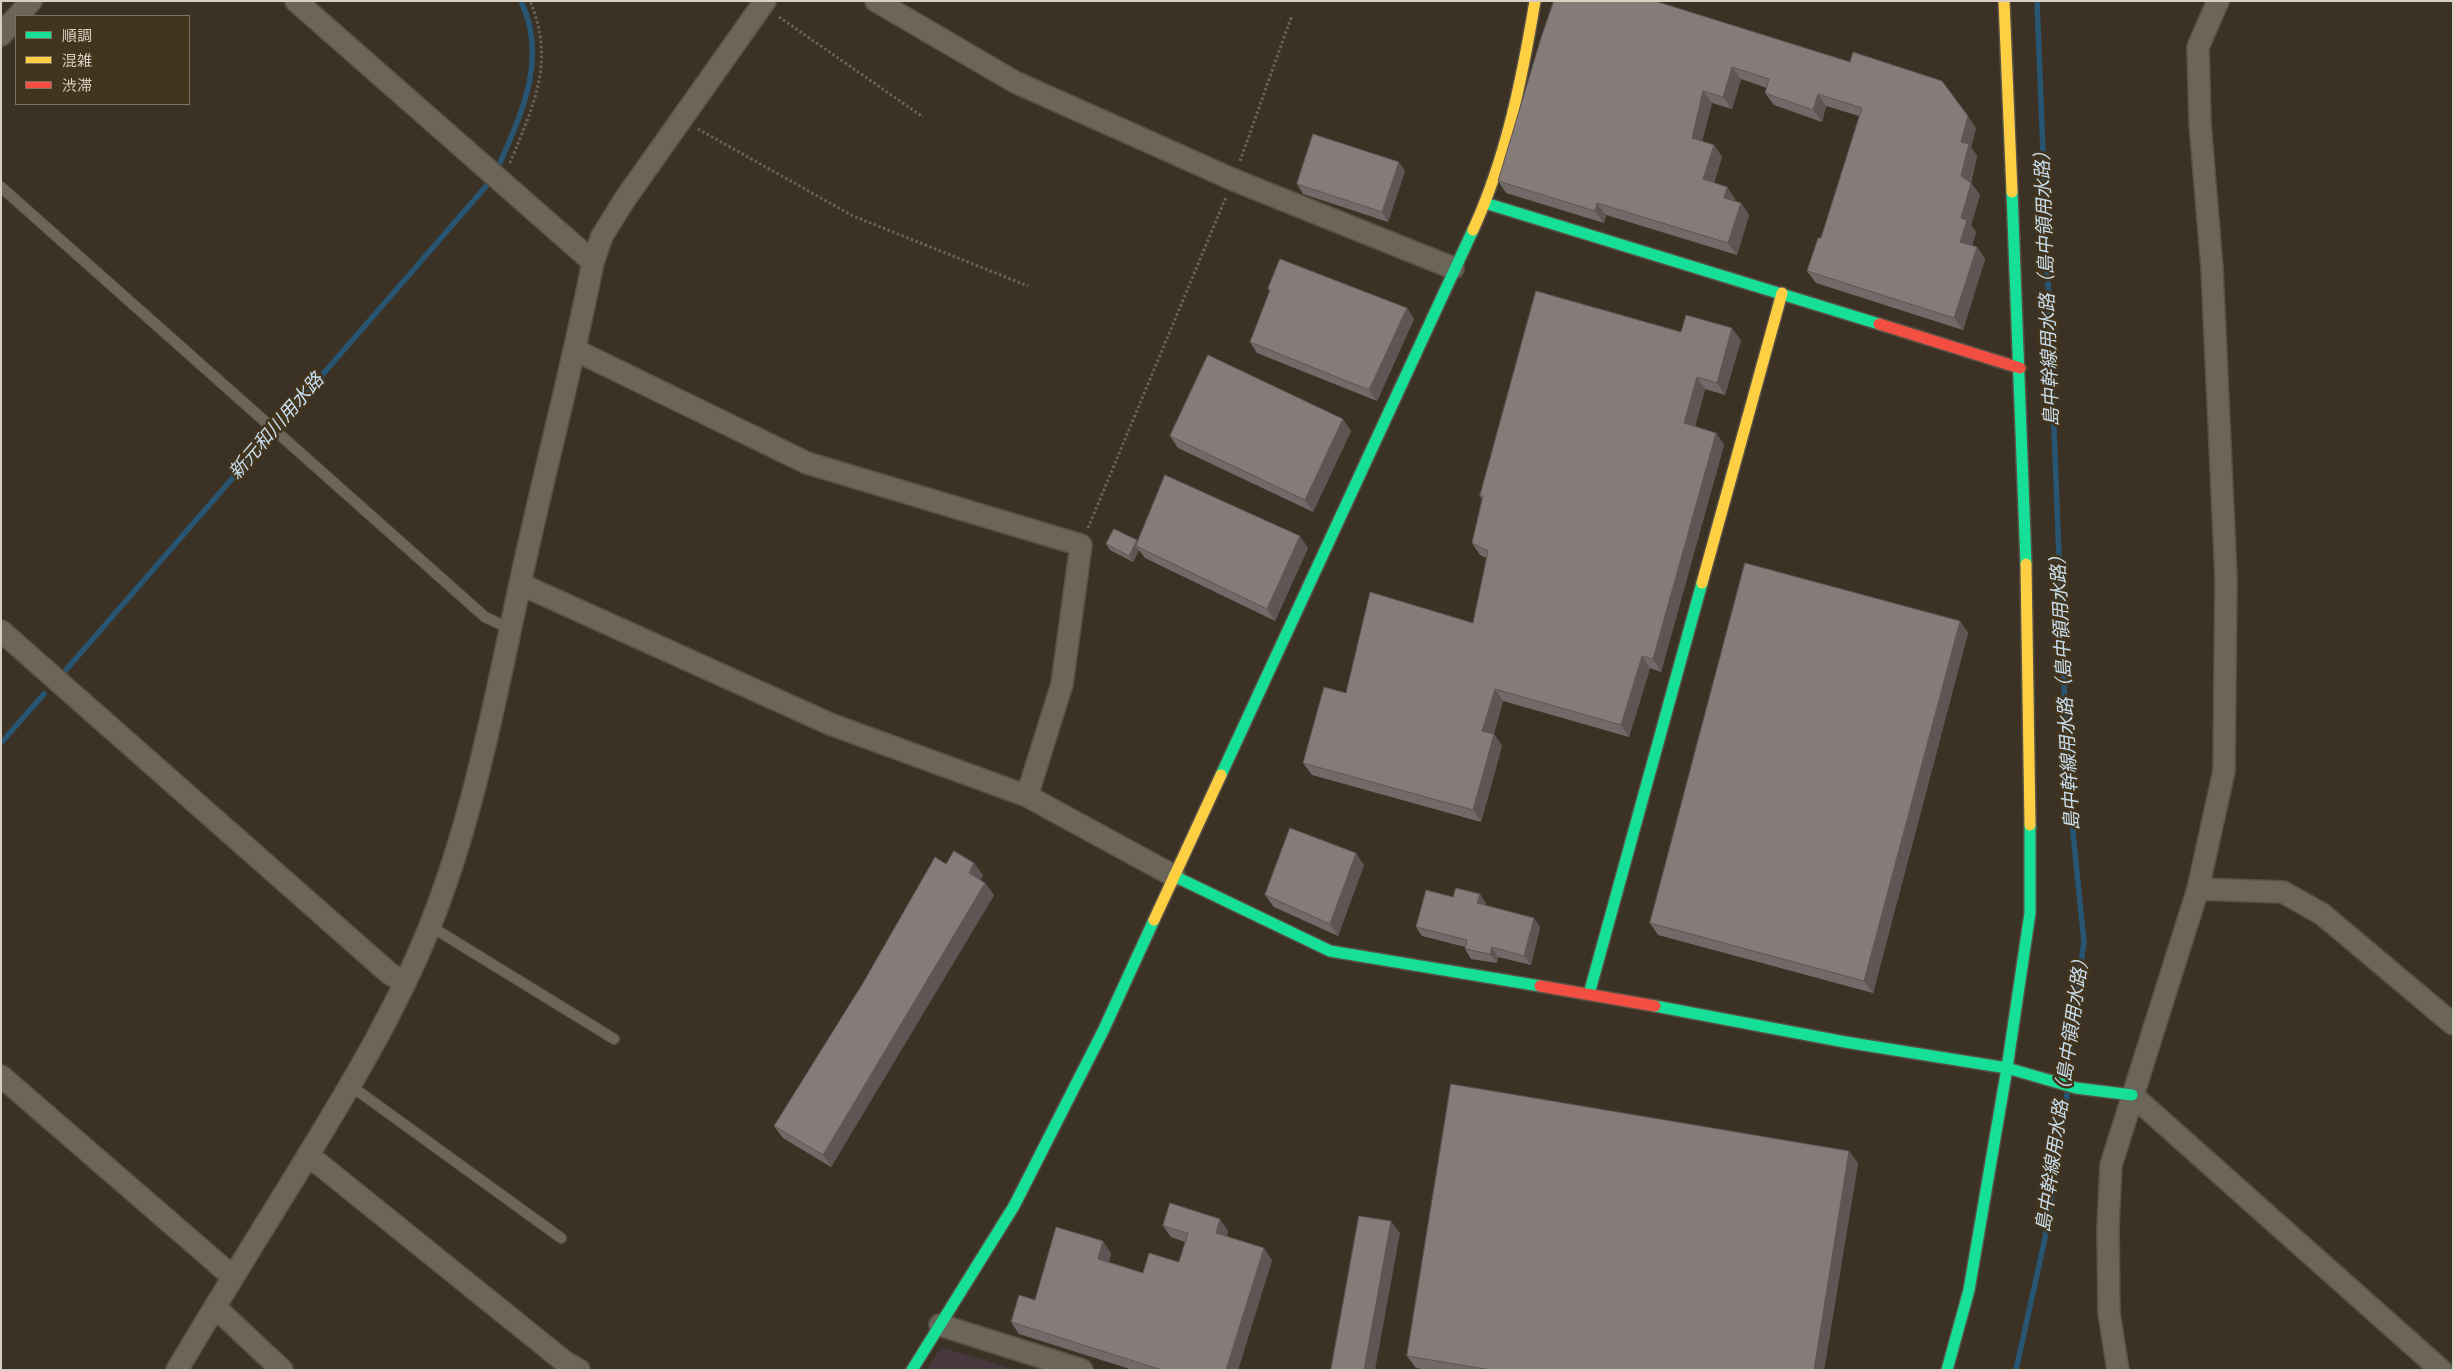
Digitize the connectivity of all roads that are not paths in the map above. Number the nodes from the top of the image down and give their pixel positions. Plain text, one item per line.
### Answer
1 (31, 1) edge
2 (296, 1) edge
3 (876, 1) edge
4 (1535, 1) edge
5 (2004, 1) edge
6 (2218, 1) edge
7 (763, 3) edge
8 (19, 15) edge
9 (15, 19) edge
10 (1, 35) edge
11 (1, 187) edge
12 (1485, 203) junction
13 (594, 262) junction
14 (1453, 268) junction
15 (1782, 293) junction
16 (575, 350) junction
17 (2020, 368) junction
18 (520, 584) junction
19 (512, 629) junction
20 (1, 631) edge
21 (1027, 796) junction
22 (1174, 876) junction
23 (2198, 889) junction
24 (430, 926) junction
25 (405, 982) junction
26 (1589, 994) junction
27 (2453, 1024) edge
28 (614, 1039) dead end
29 (2007, 1068) junction
30 (1, 1076) edge
31 (351, 1086) junction
32 (2132, 1095) junction
33 (308, 1155) junction
34 (561, 1238) dead end
35 (232, 1277) junction
36 (215, 1307) junction
37 (940, 1325) junction
38 (177, 1370) edge
39 (282, 1370) edge
40 (579, 1370) edge
41 (912, 1370) edge
42 (1082, 1370) edge
43 (1947, 1370) edge
44 (2118, 1370) edge
45 (2442, 1370) edge

1 - 8 street
2 - 13 street
3 - 14 street
4 - 12 street
5 - 17 street
6 - 23 street
7 - 13 street
9 - 10 street
11 - 19 lane
12 - 14 street
12 - 15 street
13 - 16 street
14 - 22 street
15 - 17 street
15 - 26 street
16 - 18 street
16 - 21 street
17 - 29 street
18 - 19 street
18 - 21 street
19 - 24 street
20 - 25 street
21 - 22 street
22 - 26 street
22 - 37 street
23 - 27 street
23 - 32 street
24 - 25 street
24 - 28 lane
25 - 31 street
26 - 29 street
29 - 32 street
29 - 43 street
30 - 35 street
31 - 33 street
31 - 34 lane
32 - 44 street
32 - 45 street
33 - 35 street
33 - 40 street
35 - 36 street
36 - 38 street
36 - 39 street
37 - 41 street
37 - 42 street

